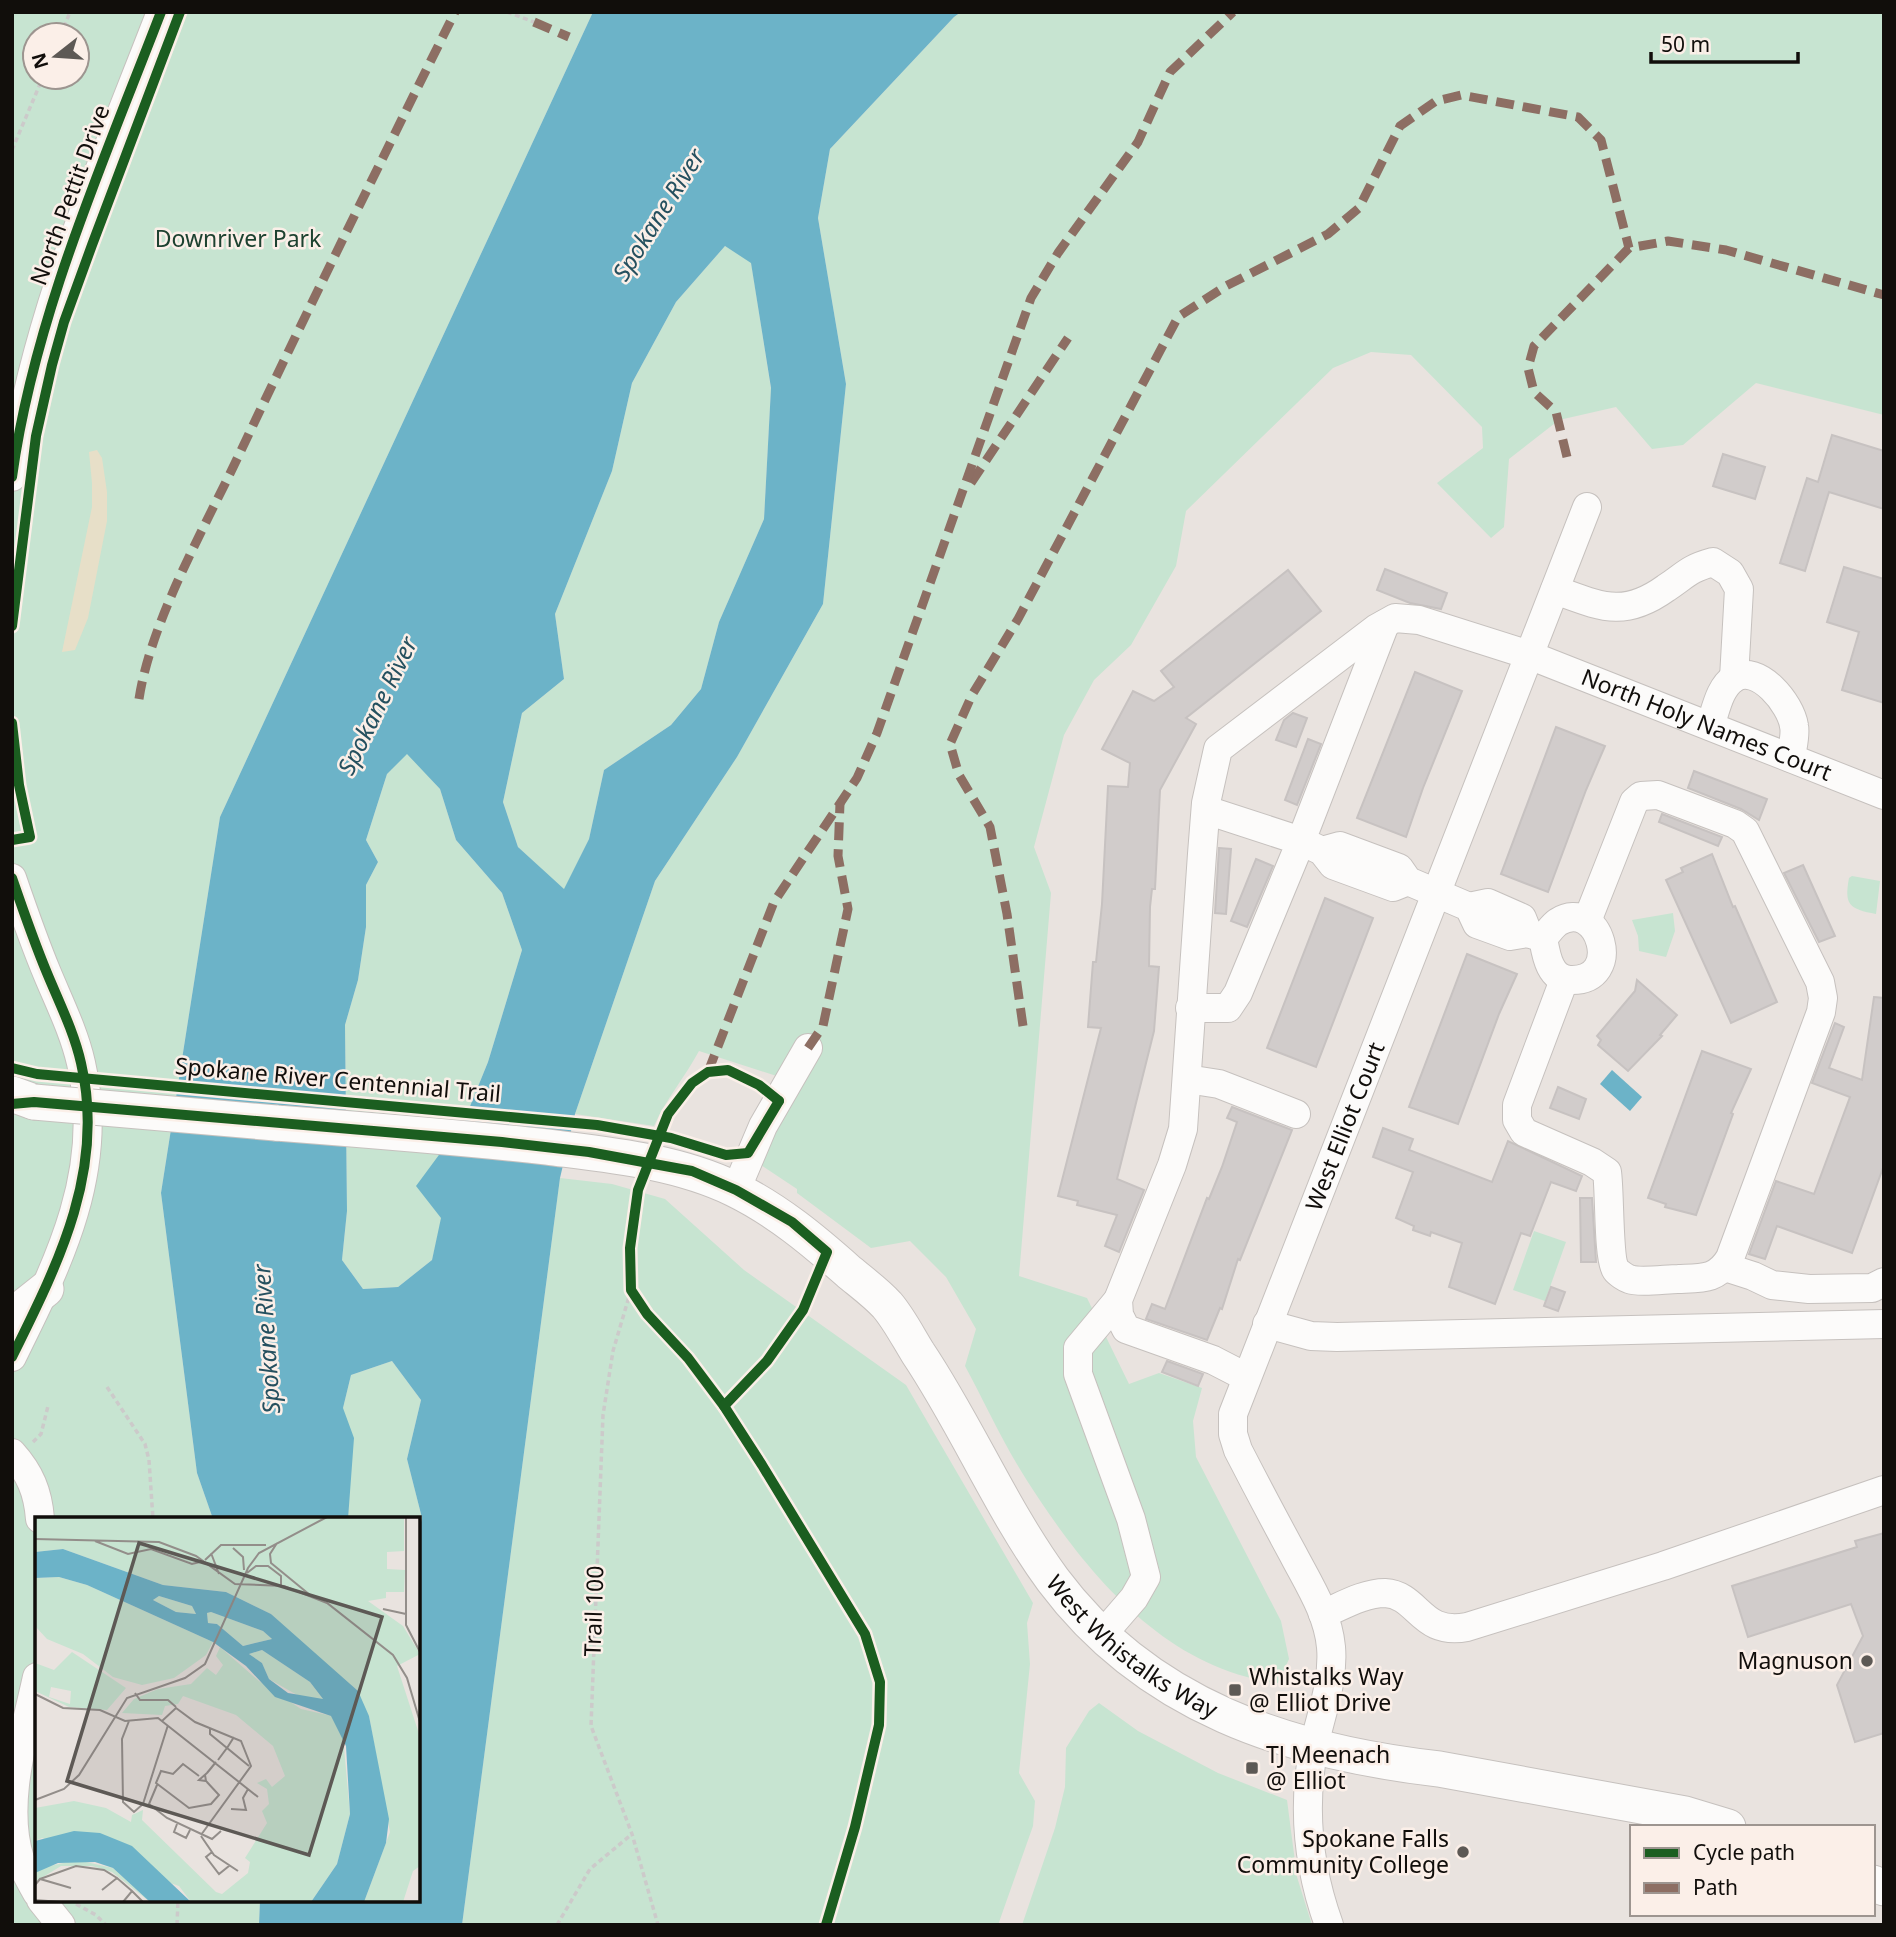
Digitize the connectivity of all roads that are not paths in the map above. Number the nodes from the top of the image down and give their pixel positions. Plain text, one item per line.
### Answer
1 (161, 12) edge
2 (12, 477) edge
3 (1587, 507) dead end
4 (1555, 590) junction
5 (1384, 624) junction
6 (1529, 655) junction
7 (1734, 678) junction
8 (1710, 726) junction
9 (1791, 758) junction
10 (1884, 795) edge
11 (1206, 810) junction
12 (1312, 846) junction
13 (12, 878) edge
14 (1436, 893) junction
15 (1587, 921) junction
16 (1536, 935) junction
17 (1564, 979) junction
18 (1190, 1008) junction
19 (808, 1048) dead end
20 (1187, 1079) junction
21 (18, 1100) edge
22 (1296, 1114) dead end
23 (736, 1190) junction
24 (1725, 1267) junction
25 (1884, 1282) edge
26 (46, 1289) junction
27 (1118, 1300) junction
28 (12, 1317) edge
29 (1268, 1324) junction
30 (1884, 1324) edge
31 (12, 1357) edge
32 (1247, 1377) junction
33 (19, 1451) edge
34 (1884, 1490) edge
35 (40, 1517) edge
36 (1323, 1614) junction
37 (1102, 1634) junction
38 (35, 1686) edge
39 (1314, 1745) junction
40 (1721, 1825) edge
41 (35, 1890) edge
42 (43, 1902) edge
43 (61, 1925) edge
44 (1329, 1925) edge

1 - 2 street, North Pettit Drive
3 - 4 street, West Elliot Court
4 - 6 street, West Elliot Court
4 - 7 street
5 - 6 street, North Holy Names Court
5 - 11 street
5 - 12 street
6 - 8 street, North Holy Names Court
6 - 14 street, West Elliot Court
7 - 8 street
7 - 9 street
8 - 9 street, North Holy Names Court
9 - 10 street, North Holy Names Court
11 - 12 street
11 - 18 street
12 - 14 street
12 - 18 street
13 - 26 street
14 - 16 street
14 - 29 street, West Elliot Court
15 - 16 street
15 - 17 street
15 - 24 street
16 - 17 street
17 - 24 street
18 - 20 street
19 - 23 street
20 - 22 street
20 - 27 street
21 - 23 main road, West Whistalks Way, bridge
23 - 37 main road, West Whistalks Way
24 - 25 street
26 - 28 main road
26 - 31 street
27 - 32 street
27 - 37 street
29 - 30 street
29 - 32 street, West Elliot Court
32 - 36 street, West Elliot Court
33 - 35 street
34 - 36 street
36 - 39 street, West Elliot Court
37 - 39 main road, West Whistalks Way
38 - 41 street
39 - 40 main road, West Whistalks Way
39 - 44 street, West Elliot Court
42 - 43 street

